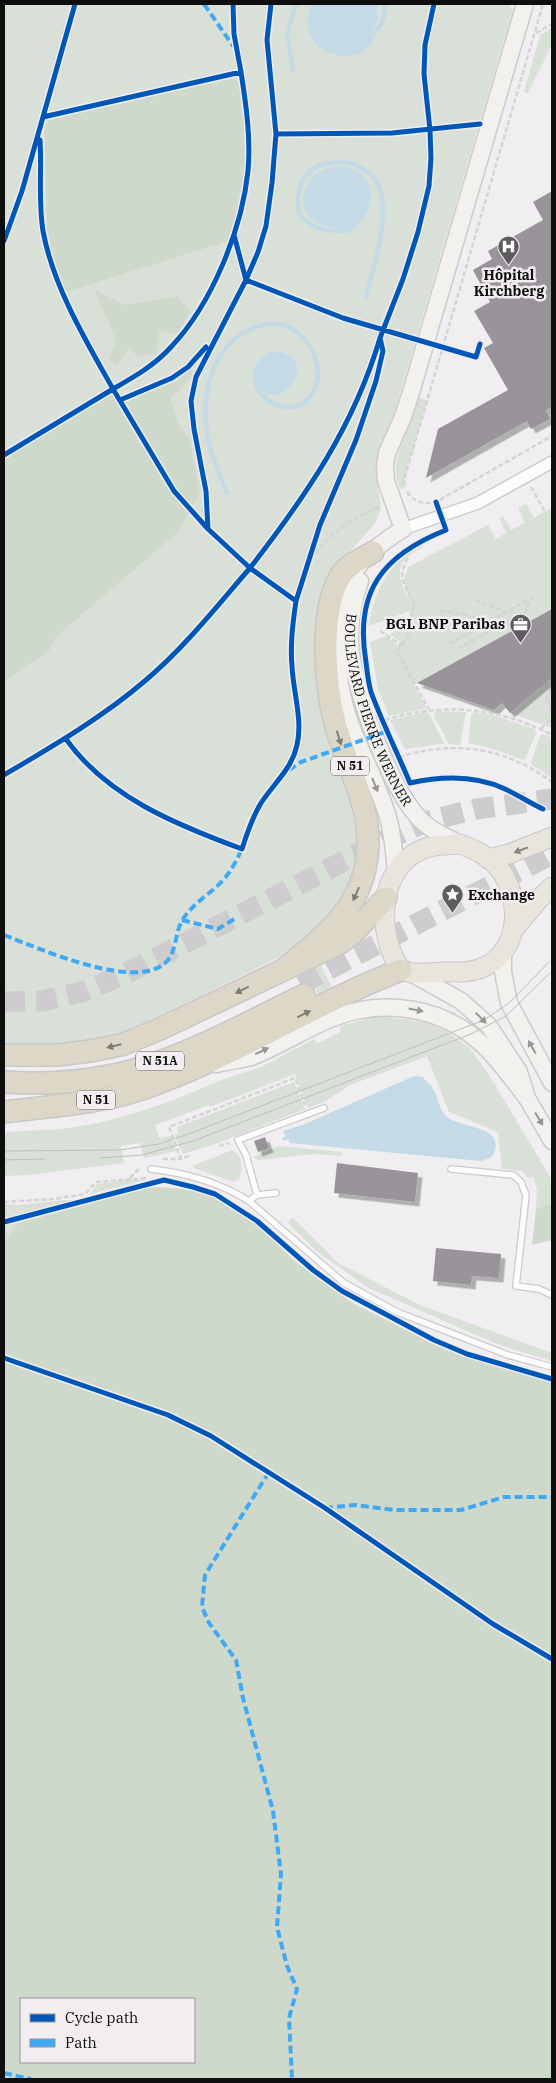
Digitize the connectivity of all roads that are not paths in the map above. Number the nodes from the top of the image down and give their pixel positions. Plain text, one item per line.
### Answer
1 (525, 4) edge
2 (552, 462) edge
3 (403, 529) junction
4 (373, 552) junction
5 (552, 837) edge
6 (460, 844) junction
7 (488, 859) junction
8 (396, 871) junction
9 (552, 887) edge
10 (386, 898) junction
11 (514, 929) junction
12 (504, 952) junction
13 (406, 971) junction
14 (296, 982) junction
15 (4, 1055) edge
16 (198, 1068) junction
17 (4, 1070) edge
18 (4, 1082) edge
19 (552, 1083) edge
20 (526, 1098) junction
21 (4, 1101) edge
22 (52, 1106) junction
23 (324, 1108) dead end
24 (4, 1112) edge
25 (552, 1141) edge
26 (451, 1169) dead end
27 (151, 1170) dead end
28 (276, 1193) dead end
29 (257, 1195) junction
30 (249, 1201) junction
31 (552, 1295) edge
32 (552, 1367) edge

1 - 3 main road
2 - 3 street
3 - 4 main road, BOULEVARD PIERRE WERNER
4 - 6 main road, BOULEVARD PIERRE WERNER
4 -> 8 main road, BOULEVARD PIERRE WERNER
4 -> 14 highway, N 51
5 -> 7 main road
6 - 7 main road
6 - 8 main road, N 51
7 - 11 main road
8 - 10 main road, N 51
9 - 11 main road
10 - 13 main road, N 51
10 - 14 highway, N 51
11 - 12 main road
12 - 13 main road, N 51
19 -> 12 main road
16 -> 13 highway, N 51
13 -> 20 main road
14 -> 15 highway, N 51
14 - 17 highway, N 51A
14 - 18 highway, N 51A
16 -> 20 main road
16 - 22 highway, N 51
20 -> 25 main road
21 - 22 highway, N 51
22 - 24 highway, N 51
23 - 29 lane
26 - 31 lane
27 - 30 lane
28 - 29 lane
29 - 30 lane
30 - 32 lane

